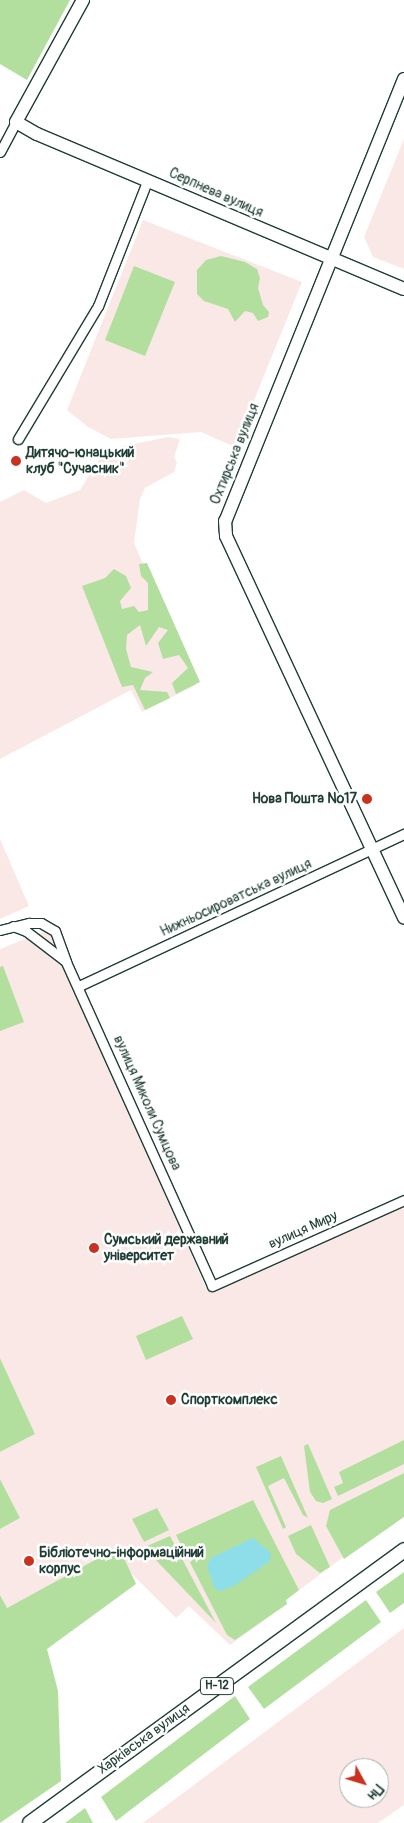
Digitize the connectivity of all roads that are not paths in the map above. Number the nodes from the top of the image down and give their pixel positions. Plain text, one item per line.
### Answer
1 (83, 0) edge
2 (404, 79) edge
3 (16, 122) junction
4 (0, 152) edge
5 (148, 180) junction
6 (333, 260) junction
7 (404, 289) edge
8 (18, 439) dead end
9 (404, 834) edge
10 (373, 849) junction
11 (404, 917) edge
12 (12, 926) junction
13 (0, 930) edge
14 (66, 962) junction
15 (79, 986) junction
16 (404, 1200) edge
17 (212, 1286) joint
18 (404, 1550) edge
19 (30, 1823) edge

1 - 3 main road
2 - 6 main road, Охтирська вулиця
3 - 4 street
3 - 5 main road, Серпнева вулиця
5 - 6 main road, Серпнева вулиця
5 - 8 street
6 - 7 main road, Серпнева вулиця
6 - 10 main road, Охтирська вулиця
9 - 10 street, Нижньосироватська вулиця
10 - 11 main road, Охтирська вулиця
10 - 15 street, Нижньосироватська вулиця
12 - 13 street
12 - 14 street
12 - 14 street, вулиця Миколи Сумцова
14 - 15 street, вулиця Миколи Сумцова
15 - 17 street, вулиця Миколи Сумцова
16 - 17 street, вулиця Миру
18 - 19 main road, Харківська вулиця / Н-12

